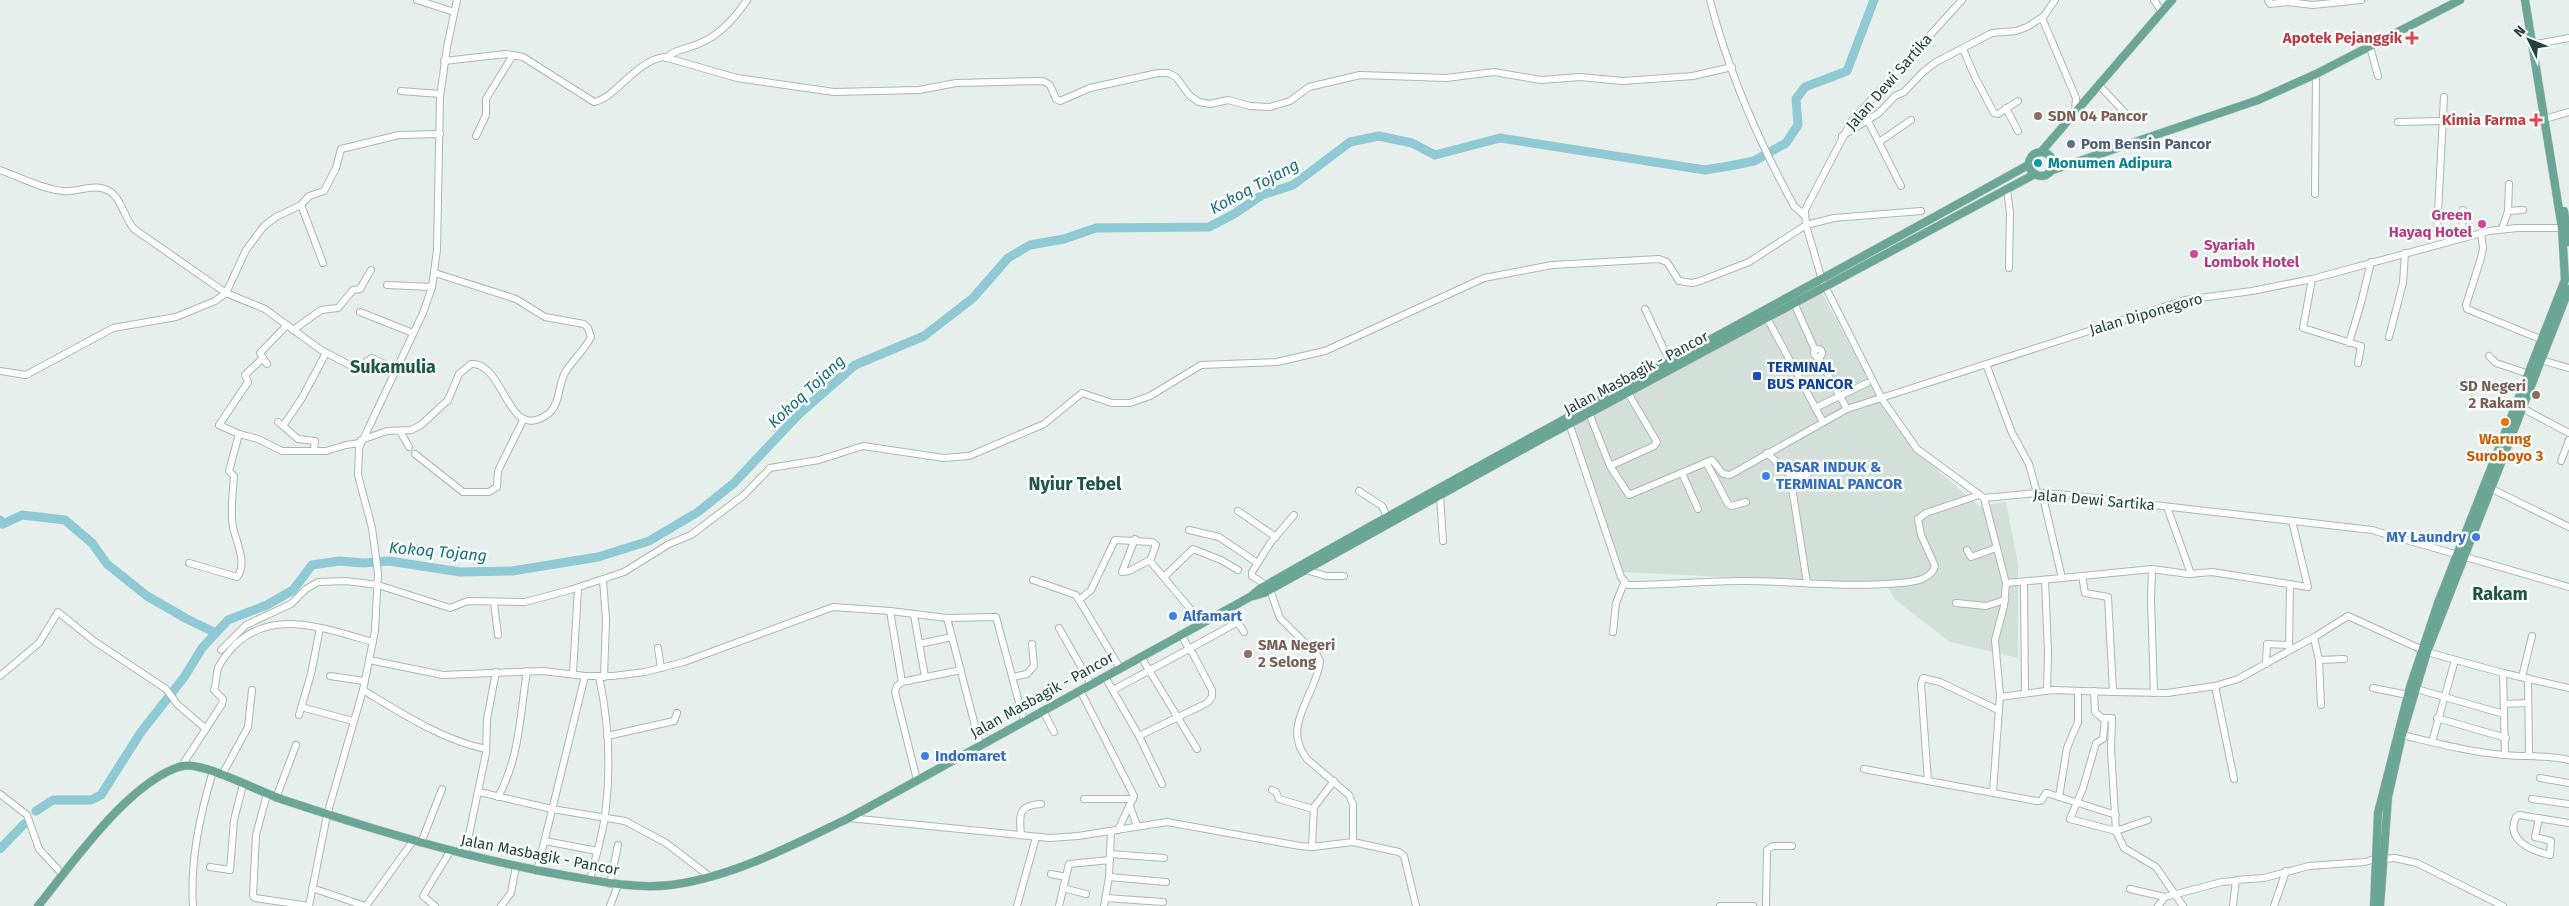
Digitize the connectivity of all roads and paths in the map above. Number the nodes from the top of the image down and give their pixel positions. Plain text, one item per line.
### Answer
1 (417, 0) edge
2 (458, 0) edge
3 (747, 0) edge
4 (1710, 0) edge
5 (1962, 0) edge
6 (2055, 0) edge
7 (2154, 0) edge
8 (2172, 0) edge
9 (2268, 0) edge
10 (2362, 0) edge
11 (2460, 0) edge
12 (2526, 0) edge
13 (454, 12) junction
14 (2162, 12) junction
15 (2042, 18) junction
16 (2569, 38) edge
17 (2534, 42) junction
18 (2370, 47) junction
19 (1963, 49) junction
20 (513, 55) junction
21 (666, 58) junction
22 (444, 61) junction
23 (1732, 67) junction
24 (2316, 74) junction
25 (2378, 76) dead end
26 (2099, 85) junction
27 (401, 91) dead end
28 (440, 94) junction
29 (2444, 97) dead end
30 (2018, 101) dead end
31 (2006, 108) junction
32 (2569, 112) edge
33 (2075, 113) junction
34 (2128, 116) dead end
35 (2548, 118) junction
36 (1911, 120) dead end
37 (1868, 121) junction
38 (2442, 121) junction
39 (2398, 122) dead end
40 (2018, 131) dead end
41 (440, 134) junction
42 (476, 136) dead end
43 (1842, 136) junction
44 (1879, 142) junction
45 (2041, 152) junction
46 (2030, 164) junction
47 (0, 170) edge
48 (2050, 171) junction
49 (2035, 174) junction
50 (2509, 184) dead end
51 (1901, 186) dead end
52 (2007, 189) junction
53 (2316, 194) dead end
54 (301, 205) junction
55 (2463, 210) dead end
56 (2508, 210) junction
57 (2523, 210) dead end
58 (1921, 211) dead end
59 (1805, 216) junction
60 (1806, 225) junction
61 (2566, 228) edge
62 (2502, 230) junction
63 (2437, 232) dead end
64 (2481, 234) junction
65 (2457, 239) junction
66 (2569, 242) edge
67 (2405, 253) junction
68 (2371, 262) junction
69 (322, 263) dead end
70 (2009, 268) dead end
71 (371, 270) dead end
72 (434, 274) junction
73 (2312, 279) junction
74 (1824, 283) junction
75 (386, 285) dead end
76 (432, 287) junction
77 (2569, 290) edge
78 (226, 293) junction
79 (1794, 303) junction
80 (1645, 309) dead end
81 (360, 312) dead end
82 (1767, 318) junction
83 (287, 325) junction
84 (293, 330) junction
85 (413, 333) junction
86 (2389, 337) dead end
87 (2545, 341) junction
88 (2349, 343) junction
89 (326, 353) junction
90 (2489, 356) dead end
91 (2541, 360) junction
92 (1670, 362) junction
93 (2358, 363) dead end
94 (1986, 364) junction
95 (2569, 368) edge
96 (395, 369) junction
97 (0, 371) edge
98 (2529, 374) junction
99 (1867, 383) dead end
100 (1628, 393) junction
101 (1840, 397) junction
102 (1882, 399) junction
103 (1815, 408) junction
104 (2522, 408) junction
105 (1847, 409) junction
106 (1589, 413) junction
107 (523, 420) junction
108 (1568, 421) junction
109 (1823, 422) junction
110 (400, 432) junction
111 (2569, 433) edge
112 (239, 434) junction
113 (2569, 440) edge
114 (361, 441) junction
115 (408, 447) dead end
116 (314, 450) junction
117 (1767, 453) junction
118 (414, 454) dead end
119 (2561, 461) dead end
120 (1706, 462) junction
121 (1610, 466) junction
122 (1811, 472) dead end
123 (1682, 473) junction
124 (1790, 475) junction
125 (1469, 476) junction
126 (2490, 484) junction
127 (1359, 491) dead end
128 (2039, 493) junction
129 (1440, 496) junction
130 (1981, 497) junction
131 (1746, 502) dead end
132 (2168, 507) junction
133 (1698, 509) dead end
134 (1238, 511) dead end
135 (1294, 516) dead end
136 (1389, 520) junction
137 (2292, 521) junction
138 (2569, 527) edge
139 (1189, 530) dead end
140 (1276, 537) junction
141 (1135, 539) junction
142 (1443, 541) dead end
143 (1996, 548) junction
144 (1967, 550) dead end
145 (2460, 555) junction
146 (1150, 560) junction
147 (1256, 562) junction
148 (189, 563) dead end
149 (2152, 569) junction
150 (1238, 570) dead end
151 (1306, 570) junction
152 (2191, 574) junction
153 (1344, 576) dead end
154 (2082, 576) junction
155 (1164, 577) junction
156 (2062, 578) junction
157 (603, 580) junction
158 (1034, 580) dead end
159 (2045, 580) junction
160 (2024, 582) junction
161 (1624, 583) junction
162 (1807, 583) junction
163 (2006, 584) junction
164 (2290, 584) junction
165 (378, 585) junction
166 (2569, 587) edge
167 (578, 588) junction
168 (1268, 588) junction
169 (1079, 600) junction
170 (2005, 600) junction
171 (1956, 603) dead end
172 (494, 605) junction
173 (1229, 608) junction
174 (890, 611) junction
175 (914, 615) junction
176 (947, 618) junction
177 (1238, 622) junction
178 (1202, 623) junction
179 (320, 628) junction
180 (1059, 628) dead end
181 (1244, 632) dead end
182 (1613, 632) dead end
183 (1181, 634) junction
184 (498, 635) dead end
185 (2532, 636) dead end
186 (952, 637) junction
187 (2314, 638) junction
188 (373, 642) junction
189 (919, 644) junction
190 (1032, 644) dead end
191 (658, 648) dead end
192 (2289, 648) junction
193 (1190, 649) junction
194 (221, 650) dead end
195 (2424, 651) junction
196 (1141, 656) junction
197 (2344, 659) dead end
198 (370, 660) junction
199 (2319, 660) junction
200 (2455, 660) junction
201 (2266, 664) junction
202 (661, 668) junction
203 (1120, 668) junction
204 (961, 670) junction
205 (1149, 670) junction
206 (527, 671) junction
207 (496, 672) junction
208 (573, 673) junction
209 (2503, 673) junction
210 (0, 676) edge
211 (330, 676) dead end
212 (585, 676) junction
213 (601, 677) junction
214 (925, 677) junction
215 (1012, 677) junction
216 (1105, 677) junction
217 (2525, 678) junction
218 (364, 681) junction
219 (902, 682) junction
220 (1091, 684) junction
221 (2215, 686) junction
222 (2373, 688) dead end
223 (2569, 688) edge
224 (252, 690) dead end
225 (362, 690) junction
226 (1080, 690) junction
227 (1113, 690) junction
228 (2047, 690) junction
229 (2411, 690) junction
230 (2078, 691) junction
231 (2094, 691) junction
232 (2025, 692) junction
233 (2112, 692) junction
234 (2154, 693) junction
235 (2444, 695) junction
236 (2000, 697) junction
237 (2528, 703) junction
238 (2504, 704) junction
239 (2321, 705) dead end
240 (301, 707) junction
241 (1043, 710) junction
242 (1998, 710) junction
243 (677, 713) dead end
244 (2504, 714) junction
245 (299, 715) dead end
246 (1178, 718) junction
247 (2105, 718) junction
248 (2437, 718) junction
249 (1024, 721) junction
250 (353, 722) junction
251 (206, 729) junction
252 (1054, 732) dead end
253 (2402, 735) junction
254 (607, 736) junction
255 (1139, 736) junction
256 (2506, 738) junction
257 (2432, 742) junction
258 (296, 745) dead end
259 (980, 745) junction
260 (486, 749) junction
261 (1197, 749) dead end
262 (2505, 755) junction
263 (2529, 755) junction
264 (2569, 760) edge
265 (181, 766) junction
266 (1864, 769) dead end
267 (213, 771) junction
268 (222, 775) junction
269 (2540, 778) dead end
270 (917, 780) junction
271 (2234, 780) dead end
272 (1334, 781) junction
273 (1928, 781) junction
274 (2388, 782) junction
275 (2569, 783) edge
276 (1162, 784) dead end
277 (243, 785) junction
278 (442, 788) dead end
279 (1272, 790) dead end
280 (479, 792) junction
281 (1993, 792) junction
282 (0, 794) edge
283 (267, 794) junction
284 (498, 797) junction
285 (2059, 797) junction
286 (276, 798) junction
287 (1084, 799) dead end
288 (1133, 799) junction
289 (2532, 799) dead end
290 (2077, 803) junction
291 (1041, 804) dead end
292 (2569, 804) edge
293 (1130, 806) junction
294 (552, 809) junction
295 (1313, 809) junction
296 (327, 815) junction
297 (2116, 815) junction
298 (605, 816) junction
299 (849, 818) junction
300 (2539, 818) junction
301 (2148, 820) dead end
302 (2569, 823) edge
303 (1137, 826) junction
304 (1118, 830) junction
305 (2381, 830) junction
306 (1110, 831) junction
307 (2116, 831) junction
308 (1021, 835) junction
309 (1036, 837) junction
310 (413, 841) junction
311 (545, 841) junction
312 (1353, 842) junction
313 (421, 843) junction
314 (618, 845) dead end
315 (1792, 846) dead end
316 (1312, 847) junction
317 (451, 850) junction
318 (597, 851) junction
319 (465, 854) junction
320 (1110, 857) junction
321 (1164, 858) dead end
322 (2381, 858) junction
323 (516, 866) junction
324 (210, 868) dead end
325 (537, 871) junction
326 (2286, 871) junction
327 (1051, 874) dead end
328 (63, 875) junction
329 (709, 876) junction
330 (1066, 877) junction
331 (1109, 877) junction
332 (590, 880) junction
333 (2235, 881) junction
334 (1166, 882) dead end
335 (614, 884) junction
336 (312, 888) junction
337 (1063, 888) junction
338 (2130, 888) dead end
339 (1086, 894) dead end
340 (2176, 895) junction
341 (2165, 897) junction
342 (1106, 898) junction
343 (1163, 902) dead end
344 (38, 906) edge
345 (193, 906) edge
346 (309, 906) edge
347 (365, 906) edge
348 (434, 906) edge
349 (501, 906) edge
350 (610, 906) edge
351 (1017, 906) edge
352 (1059, 906) edge
353 (1104, 906) edge
354 (1416, 906) edge
355 (1720, 906) edge
356 (1753, 906) edge
357 (1766, 906) edge
358 (2158, 906) edge
359 (2183, 906) edge
360 (2233, 906) edge
361 (2274, 906) edge
362 (2374, 906) edge
363 (2380, 906) edge
364 (2503, 906) edge

1 - 13 street
2 - 13 street
3 - 21 street
4 - 23 street
5 - 43 street, Jalan Dewi Sartika
6 - 15 street
7 - 14 street
8 - 14 main road
9 - 10 street
11 - 18 main road
12 - 17 main road
13 - 22 street
14 - 26 main road
15 - 19 street
15 - 33 street
16 - 17 street
17 - 35 main road
17 - 61 main road
18 - 24 main road
18 - 25 street
19 - 31 street
19 - 37 street
20 - 21 street
20 - 22 street
20 - 42 street
21 - 23 street
22 - 28 street
23 - 59 street
24 - 48 main road
24 - 53 street
26 - 33 main road
26 - 34 street
27 - 28 street
28 - 41 street
29 - 38 street
30 - 31 street
31 - 40 street
32 - 35 street
33 - 45 main road
35 - 61 main road
36 - 44 street
37 - 43 street
37 - 44 street
38 - 39 street
38 - 63 street
41 - 54 street
41 - 72 street
43 - 59 street, Jalan Dewi Sartika
44 - 51 street
45 - 46 main road
45 - 48 main road
46 - 49 main road
46 - 74 main road, Jalan Masbagik - Pancor
47 - 78 street
48 - 49 main road
49 - 52 main road, Jalan Masbagik - Pancor
50 - 56 street
52 - 70 street
52 - 74 main road, Jalan Masbagik - Pancor
54 - 69 street
54 - 78 street
55 - 65 street
56 - 57 street
56 - 62 street
58 - 60 street
59 - 60 street, Jalan Dewi Sartika
60 - 74 street, Jalan Dewi Sartika
60 - 157 street
61 - 62 street, Jalan Diponegoro
61 - 66 main road
61 - 87 main road
62 - 64 street, Jalan Diponegoro
64 - 65 street, Jalan Diponegoro
64 - 87 street
65 - 67 street, Jalan Diponegoro
67 - 68 street, Jalan Diponegoro
67 - 86 street
68 - 73 street, Jalan Diponegoro
68 - 88 street
71 - 84 street
72 - 76 street
72 - 107 street
73 - 88 street
73 - 94 street, Jalan Diponegoro
74 - 79 main road, Jalan Masbagik - Pancor
74 - 92 main road, Jalan Masbagik - Pancor
74 - 102 street, Jalan Dewi Sartika
75 - 76 street
76 - 85 street
77 - 87 main road
78 - 83 street
78 - 97 street
79 - 82 main road, Jalan Masbagik - Pancor
79 - 101 street
80 - 92 street
81 - 85 street
82 - 100 main road, Jalan Masbagik - Pancor
82 - 103 street
83 - 84 street
83 - 112 street
84 - 89 street
85 - 96 street
87 - 91 main road
87 - 98 main road
88 - 93 street
89 - 96 street
89 - 116 street
90 - 98 street
91 - 95 street
91 - 104 main road
92 - 108 main road, Jalan Masbagik - Pancor
94 - 102 street, Jalan Diponegoro
94 - 128 street
96 - 114 street
98 - 126 main road
99 - 101 street
100 - 106 main road, Jalan Masbagik - Pancor
100 - 121 street
101 - 103 street
101 - 105 street
102 - 105 street, Jalan Diponegoro
102 - 130 street, Jalan Dewi Sartika
103 - 109 street
104 - 111 street
104 - 126 main road
105 - 109 street, Jalan Diponegoro
106 - 108 main road, Jalan Masbagik - Pancor
106 - 121 street
107 - 110 street
107 - 118 street
108 - 125 main road, Jalan Masbagik - Pancor
108 - 161 street
109 - 117 street, Jalan Diponegoro
110 - 114 street
110 - 115 street
112 - 116 street
112 - 148 street
113 - 119 street
114 - 116 street
114 - 165 street
117 - 120 street, Jalan Diponegoro
117 - 124 street
120 - 123 street
120 - 131 street
121 - 123 street
122 - 124 street
123 - 133 street
124 - 162 street
125 - 129 main road, Jalan Masbagik - Pancor
125 - 136 main road, Jalan Masbagik - Pancor
126 - 138 street
126 - 145 main road
127 - 136 street
128 - 130 street, Jalan Dewi Sartika
128 - 132 street, Jalan Dewi Sartika
128 - 156 street
129 - 136 main road, Jalan Masbagik - Pancor
129 - 142 street
130 - 143 street
130 - 162 street
132 - 137 street, Jalan Dewi Sartika
132 - 152 street
134 - 140 street
135 - 140 street
136 - 151 main road, Jalan Masbagik - Pancor
136 - 168 main road, Jalan Masbagik - Pancor
137 - 145 street, Jalan Dewi Sartika
137 - 164 street
139 - 147 street
140 - 147 street
141 - 146 street
141 - 146 street
141 - 169 street
143 - 144 street
143 - 163 street
145 - 166 street, Jalan Dewi Sartika
145 - 195 main road
146 - 155 street
147 - 168 street
149 - 152 street
149 - 154 street
149 - 234 street
150 - 155 street
151 - 153 street
151 - 168 main road, Jalan Masbagik - Pancor
152 - 164 street
154 - 156 street
154 - 233 street
155 - 178 street
156 - 159 street
157 - 167 street
157 - 213 street
158 - 169 street
159 - 160 street
159 - 228 street
160 - 163 street
160 - 232 street
161 - 162 street
161 - 182 street
163 - 170 street
164 - 192 street
165 - 172 street
165 - 188 street
165 - 194 street
167 - 172 street
167 - 208 street
168 - 173 main road, Jalan Masbagik - Pancor
168 - 272 street
169 - 203 street
170 - 171 street
170 - 236 street
172 - 184 street
173 - 177 street
173 - 178 main road, Jalan Masbagik - Pancor
174 - 175 street
174 - 202 street
174 - 219 street
175 - 176 street
175 - 189 street
176 - 186 street
176 - 215 street
177 - 181 street
177 - 193 street
178 - 183 main road, Jalan Masbagik - Pancor
179 - 188 street
179 - 240 street
179 - 251 street
180 - 220 street
183 - 193 street
183 - 196 main road, Jalan Masbagik - Pancor
185 - 217 street
186 - 189 street
186 - 204 street
187 - 192 street
187 - 195 street
187 - 199 street
188 - 198 street
189 - 214 street
190 - 215 street
191 - 202 street
192 - 201 street
192 - 201 street
193 - 205 street
193 - 246 street
195 - 200 street
195 - 229 main road
196 - 203 main road, Jalan Masbagik - Pancor
196 - 205 street
197 - 199 street
198 - 207 street
198 - 218 street
199 - 239 street
200 - 209 street
200 - 235 street
201 - 221 street
202 - 213 street
203 - 216 main road, Jalan Masbagik - Pancor
204 - 214 street
204 - 259 street
205 - 227 street
205 - 246 street
206 - 207 street
206 - 208 street
206 - 284 street
207 - 260 street
208 - 212 street
209 - 217 street
209 - 238 street
210 - 251 street
211 - 218 street
212 - 213 street
212 - 294 street
213 - 254 street
214 - 219 street
215 - 249 street
216 - 220 main road, Jalan Masbagik - Pancor
216 - 227 street
217 - 223 street
217 - 237 street
218 - 225 street
219 - 270 street
220 - 226 main road, Jalan Masbagik - Pancor
221 - 234 street
221 - 271 street
222 - 229 street
224 - 268 street
225 - 250 street
225 - 260 street
226 - 241 main road, Jalan Masbagik - Pancor
226 - 288 street
227 - 255 street
228 - 230 street
228 - 232 street
229 - 235 street
229 - 253 main road
229 - 274 main road
230 - 231 street
230 - 285 street
231 - 233 street
231 - 247 street
232 - 236 street
233 - 234 street
235 - 244 street
235 - 248 street
236 - 242 street
237 - 238 street
237 - 263 street
238 - 244 street
240 - 245 street
240 - 250 street
241 - 249 main road, Jalan Masbagik - Pancor
241 - 252 street
242 - 273 street
242 - 281 street
243 - 254 street
244 - 256 street
246 - 255 street
246 - 261 street
247 - 290 street
247 - 297 street
248 - 256 street
248 - 257 street
249 - 259 main road, Jalan Masbagik - Pancor
250 - 296 street
251 - 265 street
253 - 257 street
253 - 274 main road
254 - 298 street
255 - 276 street
256 - 262 street
257 - 262 street
258 - 286 street
259 - 270 main road, Jalan Masbagik - Pancor
260 - 280 street
262 - 263 street
263 - 264 street
265 - 267 main road, Jalan Masbagik - Pancor
265 - 328 main road
266 - 273 street
267 - 268 main road, Jalan Masbagik - Pancor
267 - 345 street
268 - 277 main road, Jalan Masbagik - Pancor
269 - 275 street
270 - 299 main road, Jalan Masbagik - Pancor
272 - 295 street
272 - 312 street
273 - 281 street
274 - 305 main road
274 - 305 main road
277 - 283 main road, Jalan Masbagik - Pancor
277 - 324 street
278 - 313 street
279 - 295 street
280 - 284 street
280 - 319 street
281 - 285 street
282 - 328 street
283 - 286 main road, Jalan Masbagik - Pancor
283 - 346 street
284 - 294 street
285 - 290 street
286 - 296 main road, Jalan Masbagik - Pancor
287 - 288 street
288 - 293 street
289 - 292 street
290 - 297 street
290 - 307 street
291 - 308 street
293 - 303 street
293 - 304 street
294 - 298 street
294 - 311 street
295 - 316 street
296 - 310 main road, Jalan Masbagik - Pancor
296 - 336 street
297 - 307 street
298 - 318 street
298 - 329 street
299 - 308 street
299 - 329 main road, Jalan Masbagik - Pancor
300 - 300 street
300 - 302 street
301 - 307 street
303 - 304 street
303 - 316 street
304 - 306 street
305 - 322 main road
306 - 309 street
306 - 320 street
307 - 340 street
308 - 309 street
309 - 351 street
310 - 313 main road, Jalan Masbagik - Pancor
310 - 347 street
311 - 318 street
311 - 325 street
312 - 316 street
312 - 354 street
313 - 317 main road, Jalan Masbagik - Pancor
314 - 335 street
315 - 357 street
317 - 319 main road, Jalan Masbagik - Pancor
317 - 348 street
318 - 332 street
319 - 323 main road, Jalan Masbagik - Pancor
320 - 321 street
320 - 330 street
320 - 331 street
322 - 326 street
322 - 362 main road
322 - 363 main road
322 - 364 street
323 - 325 main road, Jalan Masbagik - Pancor
323 - 349 street
325 - 332 main road, Jalan Masbagik - Pancor
326 - 333 street
326 - 361 street
327 - 330 street
328 - 344 main road
329 - 335 main road, Jalan Masbagik - Pancor
330 - 337 street
331 - 334 street
331 - 342 street
332 - 335 main road, Jalan Masbagik - Pancor
333 - 340 street
333 - 360 street
335 - 350 street
336 - 346 street
336 - 347 street
337 - 339 street
337 - 352 street
338 - 341 street
340 - 341 street
340 - 359 street
341 - 358 street
342 - 343 street
342 - 353 street
355 - 356 street

